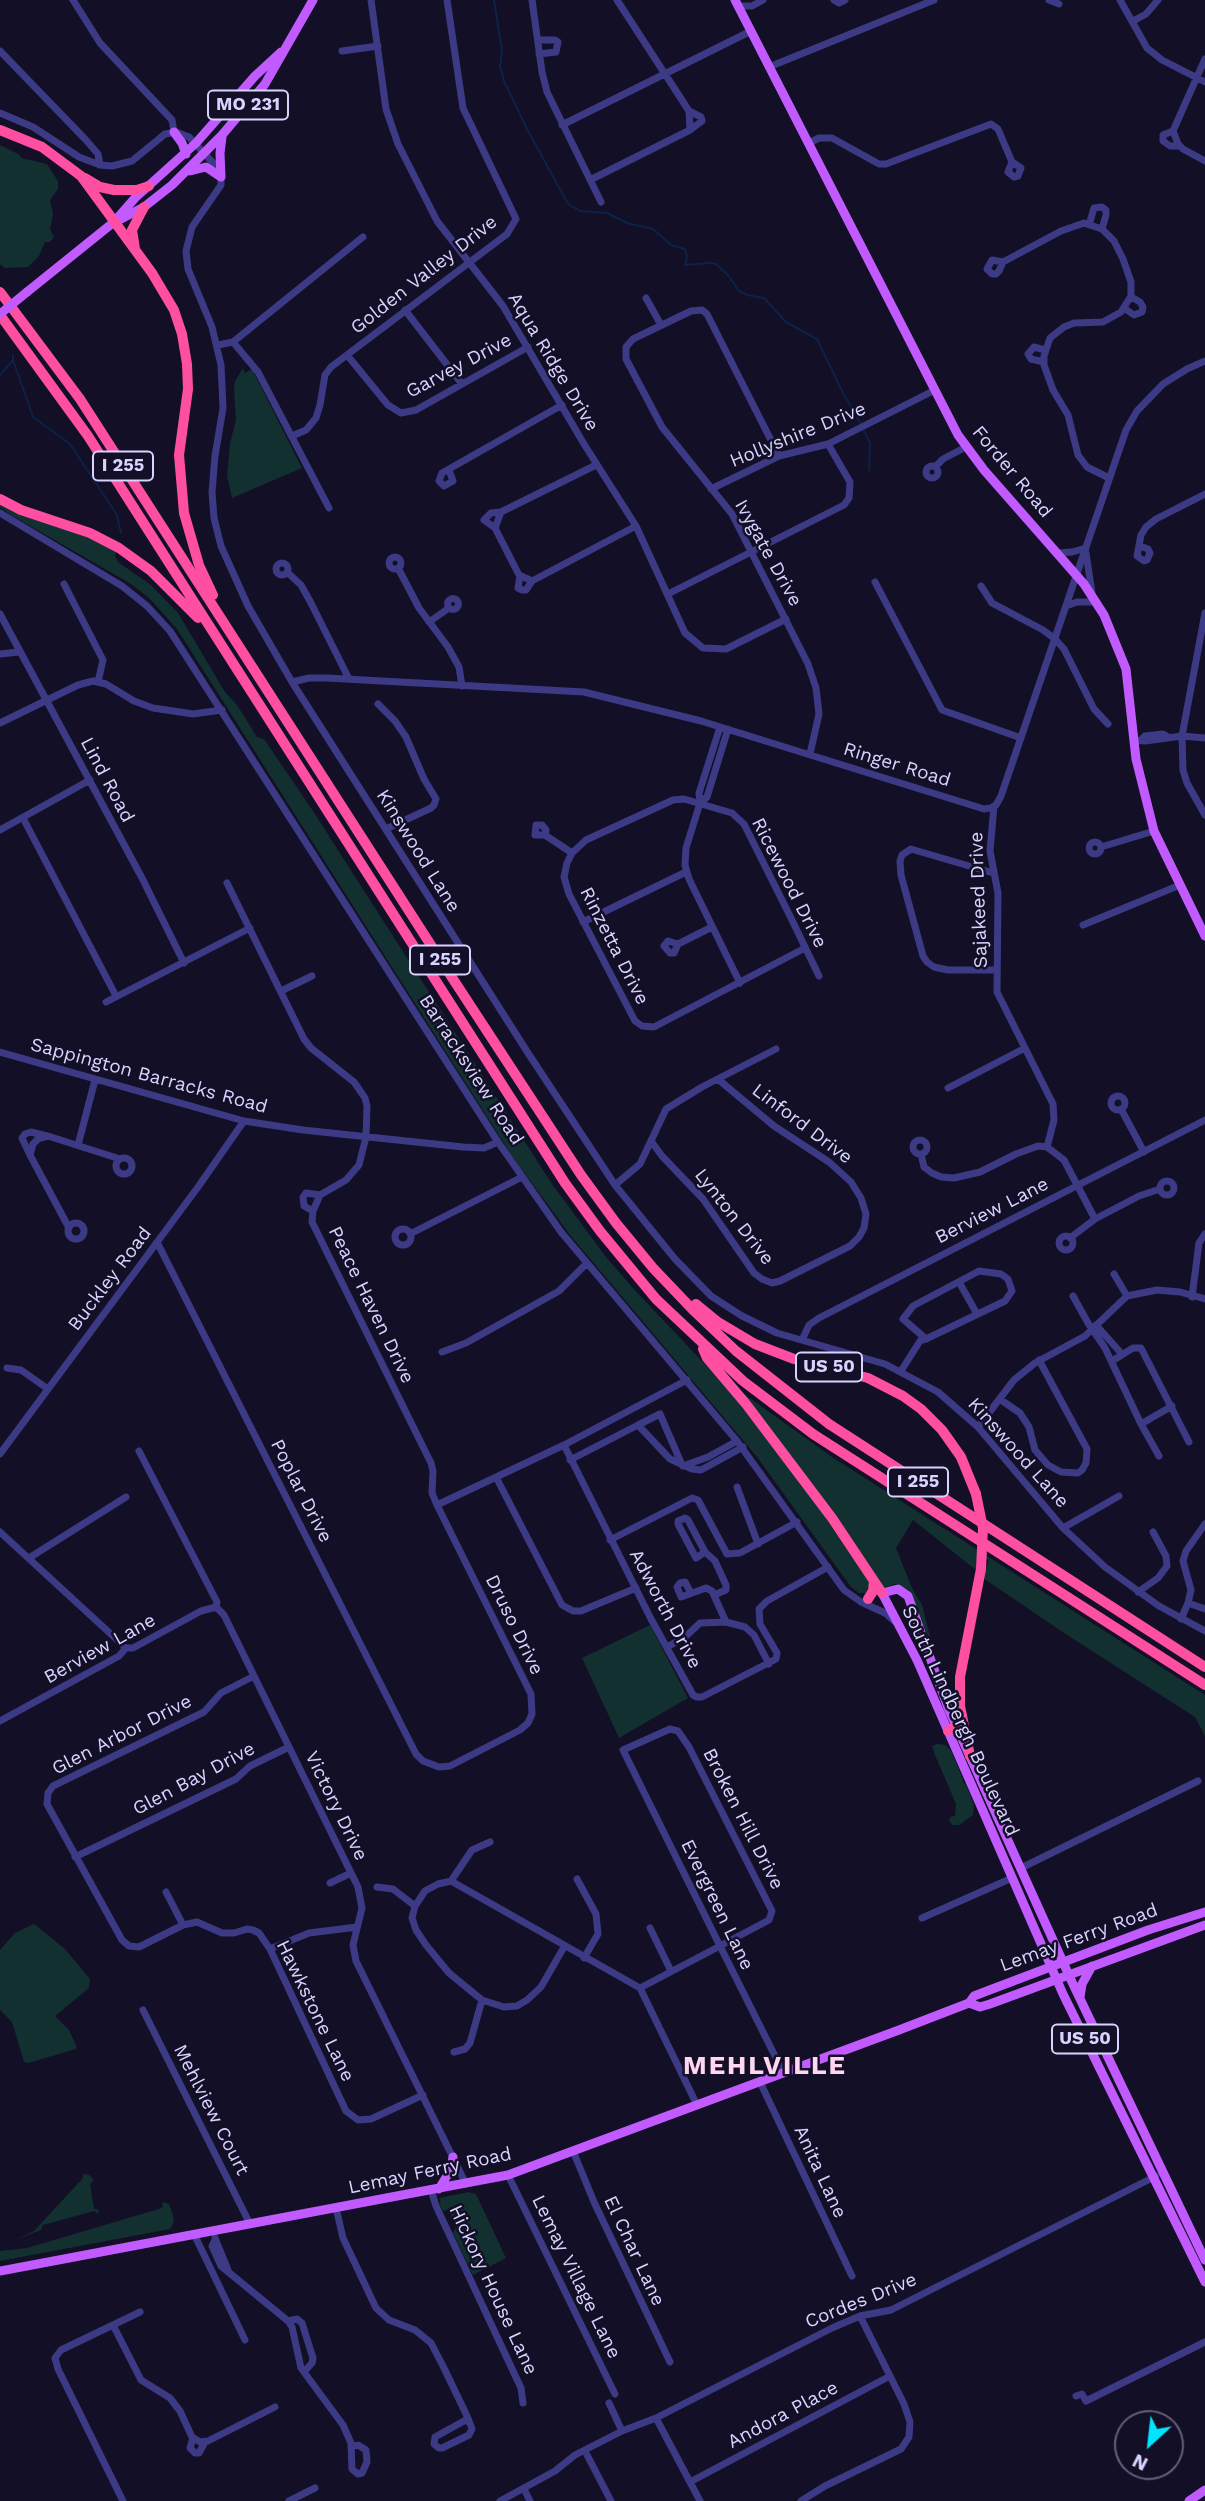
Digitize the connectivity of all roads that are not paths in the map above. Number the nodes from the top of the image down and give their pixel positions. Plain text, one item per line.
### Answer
1 (73, 0) edge
2 (313, 0) edge
3 (371, 0) edge
4 (447, 0) edge
5 (532, 0) edge
6 (617, 0) edge
7 (763, 0) edge
8 (834, 0) edge
9 (845, 0) edge
10 (934, 0) edge
11 (1049, 0) edge
12 (1120, 0) edge
13 (1158, 0) edge
14 (741, 4) edge
15 (1059, 4) dead end
16 (1133, 20) junction
17 (751, 31) junction
18 (539, 40) junction
19 (378, 47) junction
20 (0, 51) edge
21 (342, 51) dead end
22 (281, 52) junction
23 (540, 54) junction
24 (1205, 59) edge
25 (769, 67) junction
26 (666, 73) junction
27 (1196, 77) junction
28 (1205, 82) edge
29 (689, 111) junction
30 (0, 113) edge
31 (562, 125) junction
32 (0, 130) edge
33 (690, 130) junction
34 (173, 132) junction
35 (222, 135) junction
36 (196, 143) junction
37 (808, 143) junction
38 (205, 153) junction
39 (186, 154) junction
40 (1205, 161) edge
41 (1012, 162) dead end
42 (100, 165) junction
43 (185, 173) junction
44 (81, 176) junction
45 (221, 177) junction
46 (590, 180) junction
47 (149, 186) junction
48 (601, 202) dead end
49 (144, 206) junction
50 (114, 222) junction
51 (1089, 225) junction
52 (1102, 229) junction
53 (363, 237) dead end
54 (136, 251) junction
55 (469, 262) junction
56 (1003, 262) dead end
57 (0, 292) edge
58 (1130, 297) junction
59 (646, 298) dead end
60 (1124, 308) junction
61 (405, 310) junction
62 (0, 315) edge
63 (661, 325) junction
64 (233, 342) junction
65 (218, 345) junction
66 (528, 347) junction
67 (1045, 350) junction
68 (347, 355) junction
69 (1205, 361) edge
70 (1044, 362) junction
71 (462, 384) junction
72 (934, 390) junction
73 (562, 405) junction
74 (292, 436) junction
75 (828, 444) junction
76 (966, 447) junction
77 (779, 456) junction
78 (596, 465) junction
79 (935, 467) dead end
80 (449, 470) dead end
81 (1109, 478) junction
82 (711, 489) junction
83 (1205, 494) edge
84 (0, 499) edge
85 (329, 508) dead end
86 (502, 512) junction
87 (0, 513) edge
88 (495, 524) junction
89 (636, 526) junction
90 (1140, 546) dead end
91 (1086, 548) junction
92 (752, 551) junction
93 (1057, 552) junction
94 (398, 568) dead end
95 (287, 572) dead end
96 (1076, 575) junction
97 (520, 576) junction
98 (532, 581) junction
99 (875, 582) dead end
100 (64, 584) dead end
101 (981, 586) dead end
102 (668, 594) junction
103 (1094, 598) junction
104 (1066, 606) junction
105 (449, 608) dead end
106 (1205, 613) edge
107 (0, 614) edge
108 (786, 619) junction
109 (429, 622) junction
110 (215, 635) junction
111 (1055, 639) junction
112 (239, 645) junction
113 (19, 652) junction
114 (0, 654) edge
115 (349, 679) junction
116 (98, 681) junction
117 (292, 682) junction
118 (462, 686) junction
119 (46, 700) junction
120 (378, 704) dead end
121 (222, 710) junction
122 (0, 723) edge
123 (1108, 724) dead end
124 (724, 728) junction
125 (1182, 736) junction
126 (1021, 738) junction
127 (1205, 738) edge
128 (1137, 740) junction
129 (810, 754) junction
130 (90, 780) junction
131 (700, 803) junction
132 (994, 807) junction
133 (1205, 814) edge
134 (23, 818) junction
135 (386, 829) junction
136 (0, 830) edge
137 (1154, 831) junction
138 (545, 835) dead end
139 (1101, 847) dead end
140 (572, 853) junction
141 (686, 872) junction
142 (993, 873) junction
143 (227, 883) dead end
144 (1180, 885) junction
145 (583, 922) junction
146 (1083, 925) dead end
147 (712, 927) junction
148 (250, 928) junction
149 (1205, 936) edge
150 (678, 944) dead end
151 (805, 948) junction
152 (184, 963) junction
153 (997, 971) junction
154 (312, 976) dead end
155 (819, 976) dead end
156 (740, 982) junction
157 (281, 991) junction
158 (116, 996) junction
159 (106, 1002) dead end
160 (1025, 1048) junction
161 (776, 1049) dead end
162 (0, 1051) edge
163 (95, 1080) junction
164 (719, 1080) junction
165 (948, 1088) dead end
166 (1121, 1109) dead end
167 (244, 1121) junction
168 (1204, 1124) edge
169 (48, 1136) junction
170 (366, 1137) junction
171 (651, 1141) junction
172 (498, 1142) junction
173 (78, 1145) junction
174 (1047, 1147) junction
175 (30, 1152) junction
176 (1144, 1152) junction
177 (920, 1154) dead end
178 (662, 1156) junction
179 (643, 1158) junction
180 (120, 1159) dead end
181 (522, 1177) junction
182 (615, 1185) junction
183 (1077, 1185) junction
184 (1160, 1189) dead end
185 (320, 1195) junction
186 (313, 1211) junction
187 (1095, 1219) junction
188 (69, 1228) dead end
189 (410, 1234) dead end
190 (1205, 1234) edge
191 (859, 1237) joint
192 (1070, 1238) dead end
193 (157, 1242) junction
194 (586, 1264) junction
195 (653, 1268) junction
196 (1114, 1273) dead end
197 (959, 1282) junction
198 (1073, 1296) dead end
199 (1127, 1296) junction
200 (1192, 1297) junction
201 (1205, 1299) edge
202 (977, 1314) junction
203 (1094, 1327) junction
204 (926, 1339) junction
205 (802, 1340) junction
206 (701, 1343) junction
207 (442, 1352) dead end
208 (1121, 1353) junction
209 (1039, 1360) junction
210 (1112, 1361) junction
211 (7, 1368) dead end
212 (901, 1371) junction
213 (687, 1380) junction
214 (48, 1389) junction
215 (1001, 1400) junction
216 (1172, 1406) junction
217 (1141, 1424) junction
218 (638, 1425) junction
219 (978, 1427) junction
220 (1189, 1442) dead end
221 (740, 1444) junction
222 (564, 1445) junction
223 (139, 1451) dead end
224 (0, 1453) edge
225 (1159, 1456) dead end
226 (570, 1460) junction
227 (683, 1466) junction
228 (496, 1477) junction
229 (737, 1488) dead end
230 (1119, 1496) dead end
231 (126, 1497) dead end
232 (437, 1505) junction
233 (797, 1522) junction
234 (1204, 1525) edge
235 (1063, 1528) junction
236 (0, 1532) edge
237 (1153, 1532) dead end
238 (610, 1540) junction
239 (758, 1544) junction
240 (705, 1552) junction
241 (29, 1559) junction
242 (828, 1567) junction
243 (874, 1581) junction
244 (636, 1588) junction
245 (1138, 1592) junction
246 (691, 1593) dead end
247 (882, 1593) junction
248 (714, 1595) junction
249 (855, 1598) junction
250 (868, 1599) junction
251 (1188, 1602) junction
252 (216, 1607) junction
253 (1205, 1609) edge
254 (1181, 1619) junction
255 (726, 1622) junction
256 (898, 1625) junction
257 (1205, 1631) edge
258 (667, 1647) junction
259 (126, 1648) junction
260 (769, 1664) junction
261 (1205, 1667) edge
262 (254, 1676) junction
263 (1205, 1685) edge
264 (0, 1721) edge
265 (955, 1725) junction
266 (289, 1747) junction
267 (623, 1750) joint
268 (416, 1754) joint
269 (970, 1756) joint
270 (1198, 1781) dead end
271 (490, 1842) dead end
272 (75, 1857) junction
273 (1021, 1868) junction
274 (351, 1873) junction
275 (1012, 1878) junction
276 (578, 1879) dead end
277 (451, 1881) junction
278 (330, 1883) dead end
279 (377, 1886) dead end
280 (166, 1892) dead end
281 (415, 1906) junction
282 (1205, 1912) edge
283 (922, 1918) dead end
284 (183, 1925) junction
285 (1205, 1925) edge
286 (356, 1927) junction
287 (650, 1928) dead end
288 (1041, 1945) junction
289 (720, 1946) junction
290 (1056, 1946) junction
291 (564, 1947) junction
292 (270, 1949) junction
293 (1083, 1955) junction
294 (584, 1958) junction
295 (1063, 1962) junction
296 (1092, 1966) junction
297 (1051, 1967) junction
298 (671, 1971) junction
299 (1032, 1974) junction
300 (1069, 1974) junction
301 (1056, 1979) junction
302 (640, 1987) junction
303 (1036, 1987) junction
304 (1063, 1994) junction
305 (1080, 1998) junction
306 (482, 2000) junction
307 (969, 2003) junction
308 (144, 2010) dead end
309 (454, 2052) dead end
310 (783, 2074) junction
311 (760, 2082) junction
312 (423, 2095) junction
313 (697, 2105) junction
314 (573, 2151) junction
315 (453, 2157) junction
316 (508, 2175) junction
317 (1158, 2175) junction
318 (466, 2184) junction
319 (435, 2190) junction
320 (336, 2208) junction
321 (250, 2224) junction
322 (194, 2234) junction
323 (214, 2236) junction
324 (1205, 2260) edge
325 (0, 2271) edge
326 (852, 2277) dead end
327 (1205, 2282) edge
328 (140, 2312) dead end
329 (860, 2316) junction
330 (288, 2321) junction
331 (113, 2325) junction
332 (245, 2340) dead end
333 (1205, 2342) edge
334 (670, 2362) dead end
335 (304, 2372) junction
336 (890, 2376) junction
337 (615, 2393) dead end
338 (1076, 2396) dead end
339 (523, 2403) dead end
340 (609, 2403) dead end
341 (275, 2407) dead end
342 (656, 2418) junction
343 (469, 2421) junction
344 (622, 2431) junction
345 (193, 2438) junction
346 (205, 2442) junction
347 (351, 2447) dead end
348 (585, 2451) junction
349 (690, 2482) junction
350 (315, 2488) dead end
351 (524, 2489) junction
352 (1203, 2494) edge
353 (122, 2501) edge
354 (289, 2501) edge
355 (500, 2501) edge
356 (530, 2501) edge
357 (611, 2501) edge
358 (700, 2501) edge
359 (801, 2501) edge
360 (1189, 2501) edge

1 - 34 street
2 - 22 main road, MO 231
3 - 19 street, Aqua Ridge Drive
4 - 55 street, Golden Valley Drive
5 - 18 street
6 - 26 street
7 - 14 street
8 - 9 street
10 - 25 street
11 - 15 street
12 - 16 street
13 - 16 street
14 - 17 main road, Forder Road
16 - 27 street
17 - 25 main road, Forder Road
17 - 26 street
18 - 23 street
18 - 23 street
19 - 21 street
19 - 55 street, Aqua Ridge Drive
20 - 42 street
22 - 35 main road, MO 231
22 - 36 main road, MO 231
23 - 31 street
24 - 27 street
25 - 37 main road, Forder Road
26 - 29 street
26 - 31 street
27 - 28 street
27 - 40 street
29 - 33 street
29 - 33 street
30 - 42 street
31 - 46 street
32 - 44 highway
33 - 46 street
34 - 36 street
34 - 39 main road
34 - 42 street
35 - 38 main road, MO 231
35 - 45 main road
36 - 38 street
36 - 39 main road, MO 231
37 - 41 street
37 - 72 main road, Forder Road
38 - 43 main road, MO 231
38 - 45 street
39 - 47 main road, MO 231
43 - 45 main road
43 - 49 main road, MO 231
44 - 47 highway
44 - 50 highway
45 - 65 street, Kinswood Lane
46 - 48 street
47 - 50 main road, MO 231
49 - 50 main road, MO 231
49 - 54 highway
50 - 54 highway
50 - 62 main road, MO 231, bridge
51 - 52 street
51 - 52 street
51 - 56 street
52 - 58 street
53 - 64 street
54 - 112 highway
55 - 61 street, Golden Valley Drive
55 - 66 street, Aqua Ridge Drive
57 - 112 highway, I 255
58 - 60 street
58 - 60 street
59 - 63 street
60 - 67 street
61 - 68 street, Golden Valley Drive
61 - 71 street
62 - 110 highway, I 255
63 - 77 street
63 - 82 street, Ivygate Drive
64 - 65 street
64 - 74 street
65 - 117 street, Kinswood Lane
66 - 71 street, Garvey Drive
66 - 73 street, Aqua Ridge Drive
67 - 70 street
67 - 70 street
68 - 71 street, Garvey Drive
68 - 74 street, Golden Valley Drive
69 - 81 street
70 - 81 street
72 - 75 street, Hollyshire Drive
72 - 76 main road, Forder Road
73 - 78 street, Aqua Ridge Drive
73 - 80 street
74 - 85 street
75 - 77 street, Hollyshire Drive
75 - 92 street
76 - 79 street
76 - 93 main road, Forder Road
77 - 82 street, Hollyshire Drive
78 - 86 street
78 - 89 street, Aqua Ridge Drive
81 - 91 street
82 - 92 street, Ivygate Drive
83 - 90 street
84 - 110 highway
86 - 88 street
86 - 88 street
87 - 121 street, Barracksview Road
88 - 97 street
89 - 98 street
89 - 102 street, Aqua Ridge Drive
91 - 93 street
91 - 96 street
91 - 103 street
92 - 102 street
92 - 108 street, Ivygate Drive
93 - 96 main road, Forder Road
94 - 109 street
95 - 115 street
96 - 103 main road, Forder Road
96 - 104 street
97 - 98 street
97 - 98 street
99 - 126 street
100 - 116 street
101 - 111 street
102 - 108 street, Aqua Ridge Drive
103 - 104 street
103 - 128 main road, Forder Road
104 - 111 street
105 - 109 street
106 - 125 street
107 - 113 street, Lind Road
108 - 129 street, Ivygate Drive
109 - 118 street
110 - 206 highway, I 255
111 - 123 street
111 - 126 street
112 - 195 highway, I 255
113 - 114 street
113 - 119 street, Lind Road
115 - 117 street, Ringer Road
115 - 118 street, Ringer Road
116 - 119 street
116 - 121 street
117 - 135 street, Kinswood Lane
118 - 124 street, Ringer Road
119 - 122 street
119 - 130 street, Lind Road
120 - 135 street
121 - 172 street, Barracksview Road
124 - 129 street, Ringer Road
124 - 131 street
125 - 127 street
125 - 128 street
125 - 133 street
126 - 132 street
128 - 137 main road, Forder Road
129 - 132 street, Ringer Road
130 - 134 street
130 - 152 street, Lind Road
131 - 140 street, Ricewood Drive
131 - 141 street
131 - 151 street, Ricewood Drive
132 - 142 street, Sajakeed Drive
134 - 136 street
134 - 158 street
135 - 182 street, Kinswood Lane
137 - 139 street
137 - 144 main road, Forder Road
138 - 140 street
140 - 145 street, Rinzetta Drive
141 - 145 street
141 - 147 street
142 - 153 street, Sajakeed Drive
142 - 153 street
143 - 148 street
144 - 146 street
144 - 149 main road, Forder Road
145 - 156 street, Rinzetta Drive
147 - 150 street
147 - 156 street
148 - 152 street
148 - 157 street
151 - 155 street, Ricewood Drive
151 - 156 street, Rinzetta Drive
152 - 158 street
153 - 160 street, Sajakeed Drive
154 - 157 street
157 - 170 street
158 - 159 street
160 - 165 street
160 - 174 street, Sajakeed Drive
161 - 164 street
162 - 163 street, Sappington Barracks Road
163 - 167 street, Sappington Barracks Road
163 - 173 street
164 - 171 street
164 - 191 street, Linford Drive
166 - 176 street
167 - 170 street, Sappington Barracks Road
167 - 193 street, Buckley Road
168 - 176 street, Berview Lane
169 - 173 street
169 - 175 street
169 - 175 street
170 - 172 street, Sappington Barracks Road
170 - 185 street
171 - 178 street, Lynton Drive
171 - 179 street
172 - 181 street, Barracksview Road
173 - 180 street
174 - 177 street
174 - 183 street
175 - 188 street
176 - 183 street, Berview Lane
178 - 179 street
178 - 191 street, Lynton Drive
179 - 182 street
181 - 189 street
181 - 194 street, Barracksview Road
182 - 205 street, Kinswood Lane
183 - 187 street
183 - 205 street, Berview Lane
184 - 187 street
185 - 186 street, Peace Haven Drive
185 - 186 street
186 - 232 street, Peace Haven Drive
187 - 192 street
190 - 200 street
193 - 214 street, Buckley Road
193 - 268 street, Poplar Drive
194 - 207 street
194 - 213 street, Barracksview Road
195 - 261 highway, I 255
195 - 265 highway, US 50, bridge
196 - 199 street
197 - 202 street
197 - 202 street
197 - 204 street
198 - 203 street
199 - 200 street
199 - 203 street
200 - 201 street
202 - 204 street
203 - 208 street
203 - 209 street
203 - 210 street
204 - 212 street
205 - 212 street, Kinswood Lane
206 - 243 highway, US 50
206 - 263 highway, I 255
208 - 210 street
208 - 216 street
209 - 215 street
209 - 215 street
210 - 217 street
211 - 214 street
212 - 219 street, Kinswood Lane
213 - 221 street, Barracksview Road
213 - 222 street
214 - 224 street, Buckley Road
215 - 219 street
216 - 217 street
216 - 220 street
217 - 225 street
218 - 226 street
218 - 227 street
218 - 227 street
219 - 235 street, Kinswood Lane
221 - 227 street
221 - 233 street, Barracksview Road
222 - 226 street, Adworth Drive
222 - 228 street
223 - 252 street, Victory Drive
226 - 238 street, Adworth Drive
228 - 232 street
228 - 244 street
229 - 239 street
230 - 235 street
231 - 241 street
232 - 268 street, Druso Drive
233 - 239 street
233 - 242 street, Barracksview Road
234 - 251 street
235 - 245 street, Kinswood Lane
236 - 241 street
237 - 245 street
238 - 239 street
238 - 244 street, Adworth Drive
240 - 240 street
240 - 248 street
241 - 259 street
242 - 249 street, Barracksview Road
242 - 260 street
243 - 247 highway, US 50
243 - 250 highway
244 - 258 street, Adworth Drive
245 - 254 street, Kinswood Lane
246 - 248 street
247 - 250 street
247 - 256 main road, South Lindbergh Boulevard / US 50
247 - 265 main road, South Lindbergh Boulevard
248 - 255 street
249 - 250 street
249 - 256 street, Barracksview Road
251 - 253 street
251 - 254 street
252 - 259 street, Berview Lane
252 - 262 street, Victory Drive
254 - 257 street, Kinswood Lane
255 - 258 street
255 - 260 street
256 - 265 main road, South Lindbergh Boulevard / US 50
258 - 260 street, Adworth Drive
259 - 264 street, Berview Lane
262 - 266 street, Victory Drive
262 - 272 street, Glen Arbor Drive
265 - 269 highway, US 50
265 - 275 main road, South Lindbergh Boulevard / US 50
266 - 272 street, Glen Bay Drive
266 - 274 street, Victory Drive
267 - 289 street, Evergreen Lane
267 - 289 street, Broken Hill Drive
269 - 273 main road, South Lindbergh Boulevard / US 50
270 - 273 street
271 - 277 street
272 - 284 street
273 - 290 main road, South Lindbergh Boulevard / US 50
274 - 278 street
274 - 286 street, Victory Drive
275 - 283 street
275 - 288 main road, South Lindbergh Boulevard / US 50
276 - 294 street
277 - 281 street
277 - 291 street
279 - 281 street
280 - 284 street
281 - 306 street
282 - 293 main road, Lemay Ferry Road
284 - 292 street, Hawkstone Lane
285 - 296 main road, Lemay Ferry Road
286 - 292 street
286 - 312 street, Victory Drive
287 - 298 street
288 - 297 main road, South Lindbergh Boulevard / US 50
288 - 299 main road
289 - 298 street, Broken Hill Drive
289 - 310 street, Evergreen Lane
290 - 293 main road
290 - 295 main road, South Lindbergh Boulevard / US 50
291 - 294 street
291 - 306 street
292 - 312 street, Hawkstone Lane
293 - 295 main road, Lemay Ferry Road
294 - 302 street
295 - 297 main road, Lemay Ferry Road
295 - 300 main road, South Lindbergh Boulevard / US 50
296 - 300 main road, Lemay Ferry Road
296 - 305 main road
297 - 299 main road, Lemay Ferry Road
297 - 301 main road, South Lindbergh Boulevard / US 50
298 - 302 street, Broken Hill Drive
299 - 307 main road, Lemay Ferry Road
300 - 301 main road, Lemay Ferry Road
300 - 305 main road, South Lindbergh Boulevard / US 50
301 - 303 main road, Lemay Ferry Road
301 - 304 main road, South Lindbergh Boulevard / US 50
302 - 313 street
303 - 304 main road
303 - 307 main road, Lemay Ferry Road
304 - 317 main road, South Lindbergh Boulevard / US 50
305 - 317 main road, South Lindbergh Boulevard / US 50
306 - 309 street
307 - 310 main road, Lemay Ferry Road
308 - 321 street, Mehlview Court
310 - 311 main road, Lemay Ferry Road
311 - 313 main road, Lemay Ferry Road
311 - 326 street, Anita Lane
312 - 315 street, Victory Drive
313 - 314 main road, Lemay Ferry Road
314 - 316 main road, Lemay Ferry Road
314 - 334 street, El Char Lane
315 - 318 street, Victory Drive
315 - 319 main road
316 - 318 main road, Lemay Ferry Road
316 - 337 street, Lemay Village Lane
317 - 324 main road, South Lindbergh Boulevard / US 50
317 - 327 main road, South Lindbergh Boulevard / US 50
317 - 329 street, Cordes Drive
318 - 319 main road, Lemay Ferry Road
319 - 320 main road, Lemay Ferry Road
319 - 339 street, Hickory House Lane
320 - 321 main road, Lemay Ferry Road
320 - 343 street
321 - 323 main road, Lemay Ferry Road
322 - 323 main road, Lemay Ferry Road
322 - 325 main road, Lemay Ferry Road
322 - 332 street
323 - 330 street
328 - 331 street
329 - 336 street
329 - 342 street, Cordes Drive
330 - 335 street
330 - 335 street
331 - 345 street
331 - 353 street
333 - 338 street
335 - 347 street
336 - 349 street, Andora Place
336 - 359 street
340 - 344 street
341 - 346 street
342 - 344 street, Cordes Drive
342 - 349 street
343 - 343 street
344 - 348 street, Cordes Drive
345 - 346 street
345 - 346 street
348 - 351 street, Cordes Drive
348 - 357 street
349 - 358 street
350 - 354 street
351 - 355 street, Cordes Drive
351 - 356 street
352 - 360 main road

